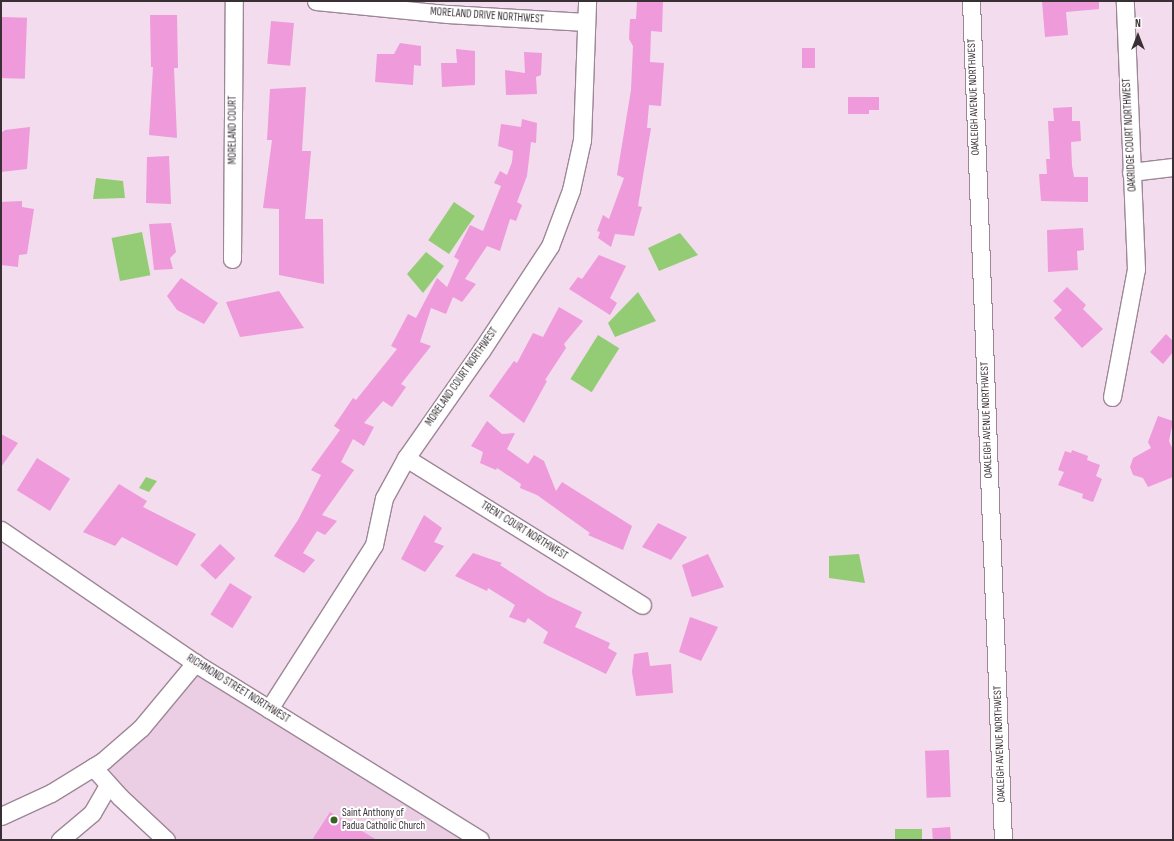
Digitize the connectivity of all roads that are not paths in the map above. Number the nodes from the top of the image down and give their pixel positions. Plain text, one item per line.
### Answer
1 (234, 1) edge
2 (316, 1) edge
3 (587, 1) edge
4 (971, 1) edge
5 (1125, 1) edge
6 (586, 22) junction
7 (1173, 167) edge
8 (1132, 172) junction
9 (232, 259) dead end
10 (1112, 397) dead end
11 (406, 458) junction
12 (1, 530) edge
13 (642, 605) dead end
14 (195, 663) junction
15 (269, 709) junction
16 (93, 767) junction
17 (108, 785) junction
18 (1, 816) edge
19 (60, 840) edge
20 (166, 840) edge
21 (480, 840) edge
22 (1003, 840) edge

1 - 9 street, MORELAND COURT
2 - 6 street, MORELAND DRIVE NORTHWEST
3 - 6 street, MORELAND COURT NORTHWEST
4 - 22 street, OAKLEIGH AVENUE NORTHWEST
5 - 8 street, OAKRIDGE COURT NORTHWEST
6 - 11 street, MORELAND COURT NORTHWEST
7 - 8 street
8 - 10 street, OAKRIDGE COURT NORTHWEST
11 - 13 street, TRENT COURT NORTHWEST
11 - 15 street, MORELAND COURT NORTHWEST
12 - 14 street, RICHMOND STREET NORTHWEST
14 - 15 street, RICHMOND STREET NORTHWEST
14 - 16 street
15 - 21 street, RICHMOND STREET NORTHWEST
16 - 17 street
16 - 18 street
17 - 19 street
17 - 20 street

